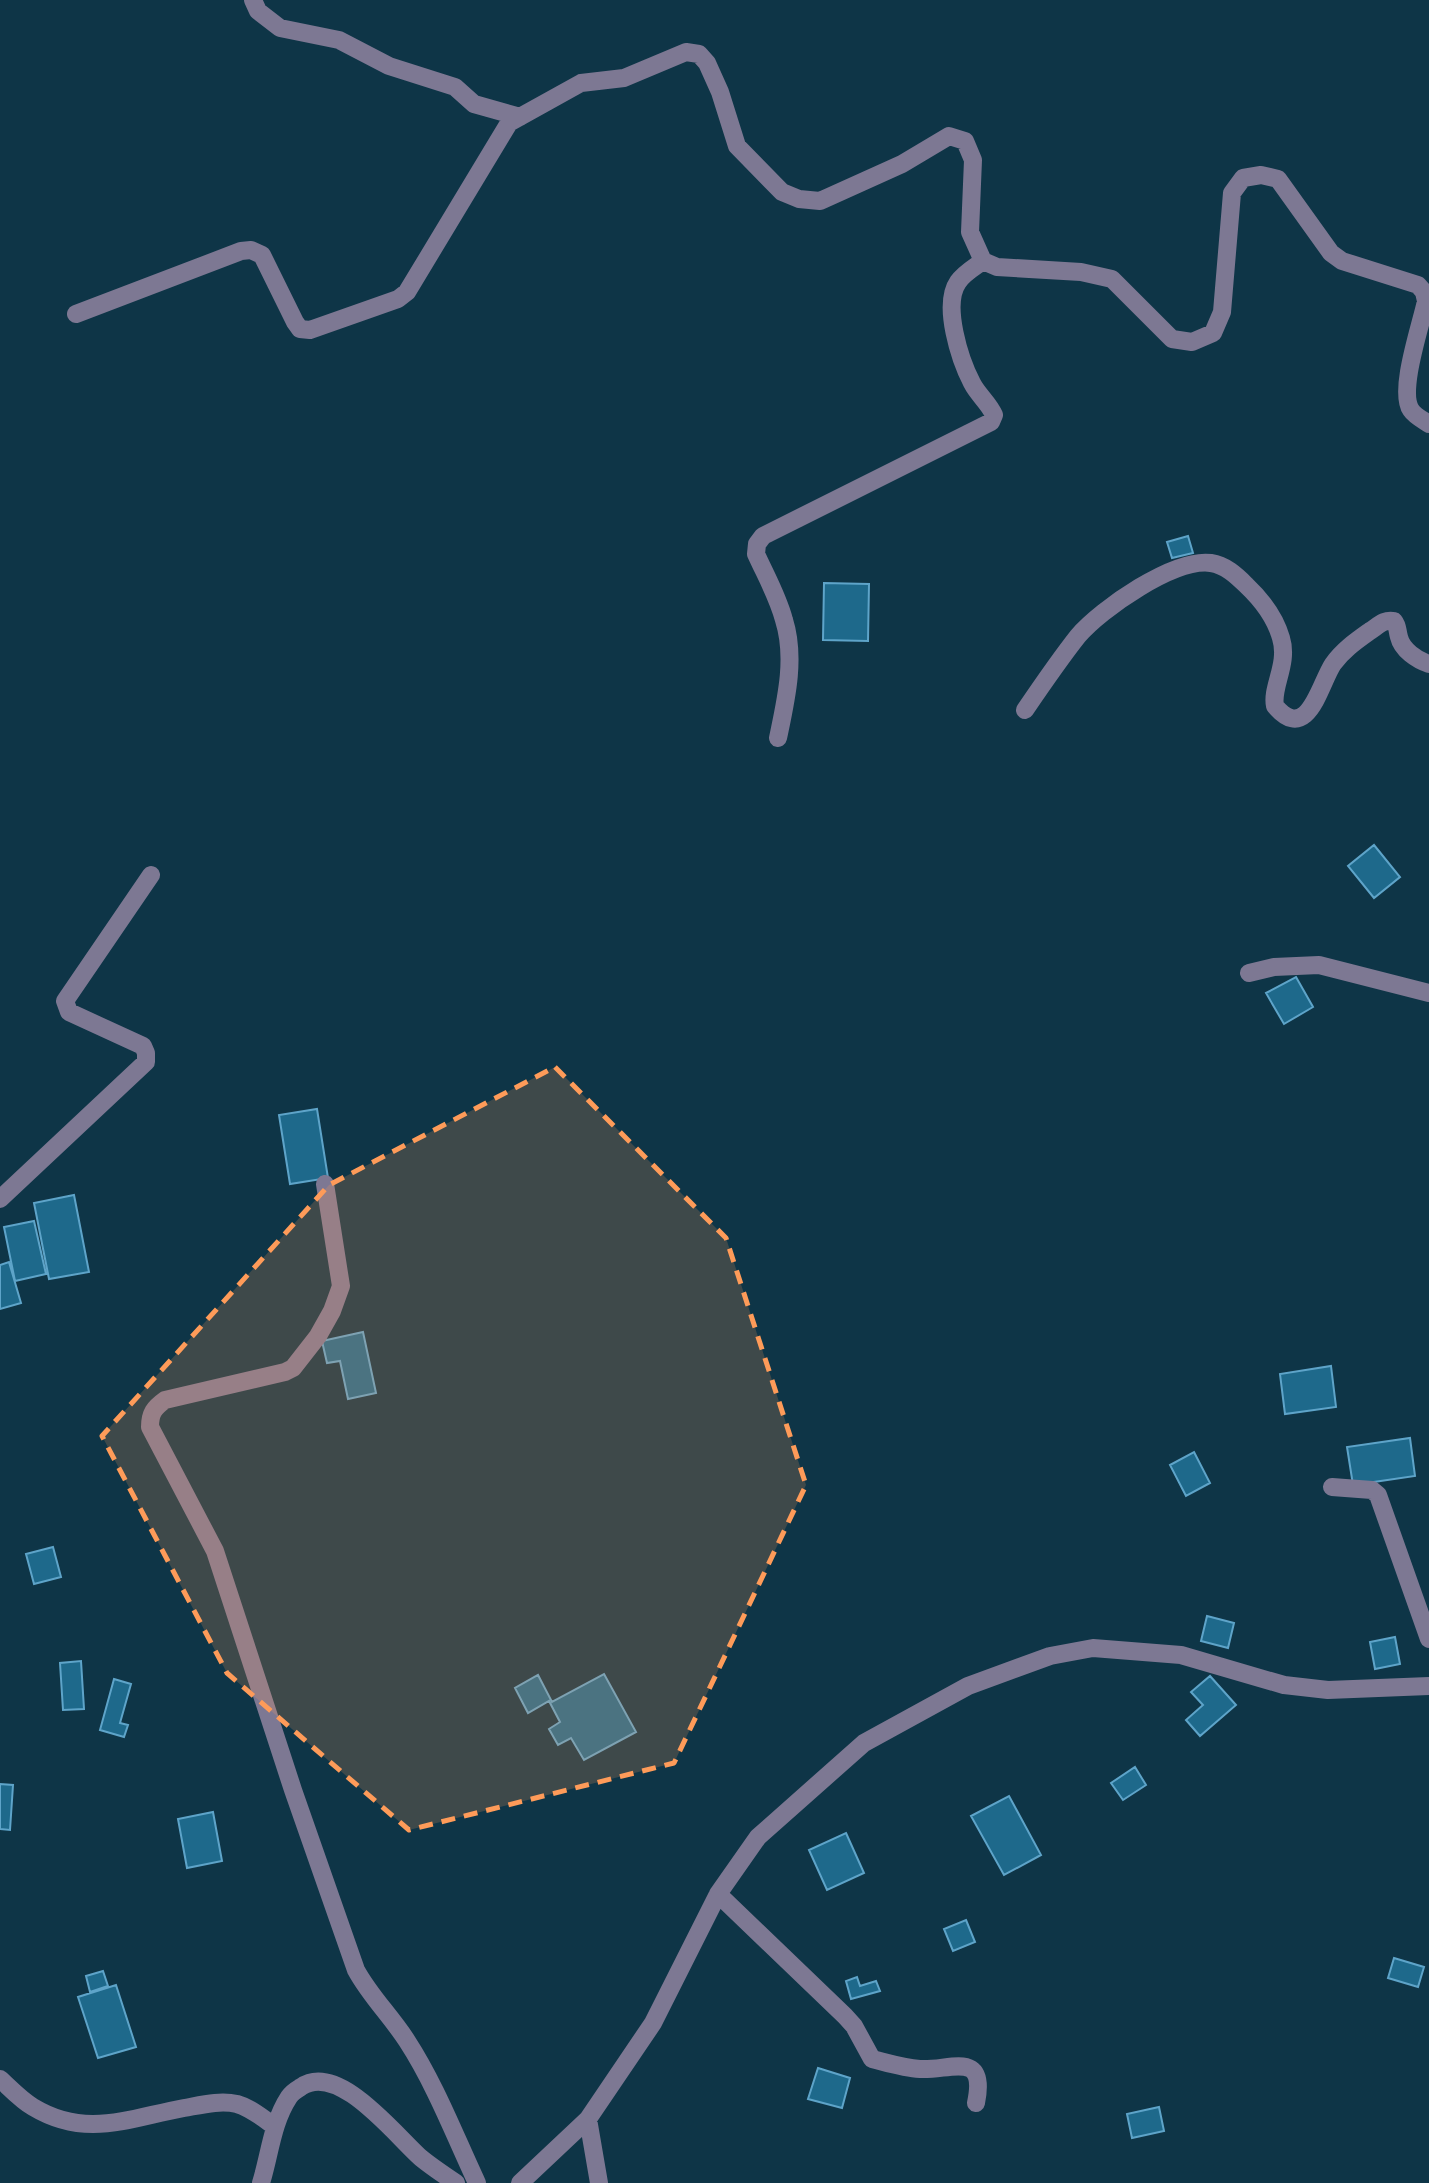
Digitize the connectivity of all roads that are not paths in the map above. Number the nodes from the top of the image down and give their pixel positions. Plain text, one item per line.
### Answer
1 (253, 0) edge
2 (520, 117) junction
3 (983, 261) junction
4 (76, 314) dead end
5 (1429, 424) edge
6 (1429, 664) edge
7 (1024, 710) dead end
8 (778, 738) dead end
9 (151, 876) dead end
10 (1249, 973) dead end
11 (1429, 993) edge
12 (326, 1184) dead end
13 (0, 1199) edge
14 (1332, 1487) dead end
15 (1429, 1639) edge
16 (1429, 1686) edge
17 (718, 1894) junction
18 (0, 2079) edge
19 (976, 2103) dead end
20 (588, 2119) junction
21 (274, 2126) junction
22 (261, 2183) edge
23 (456, 2183) edge
24 (477, 2183) edge
25 (520, 2183) edge
26 (599, 2183) edge

1 - 2 street
2 - 3 street
2 - 4 street
3 - 5 street
3 - 8 street
6 - 7 street
9 - 13 street
10 - 11 street
12 - 24 street
14 - 15 street
16 - 17 street
17 - 19 street
17 - 20 street
18 - 21 street
20 - 25 street
20 - 26 street
21 - 22 street
21 - 23 street

